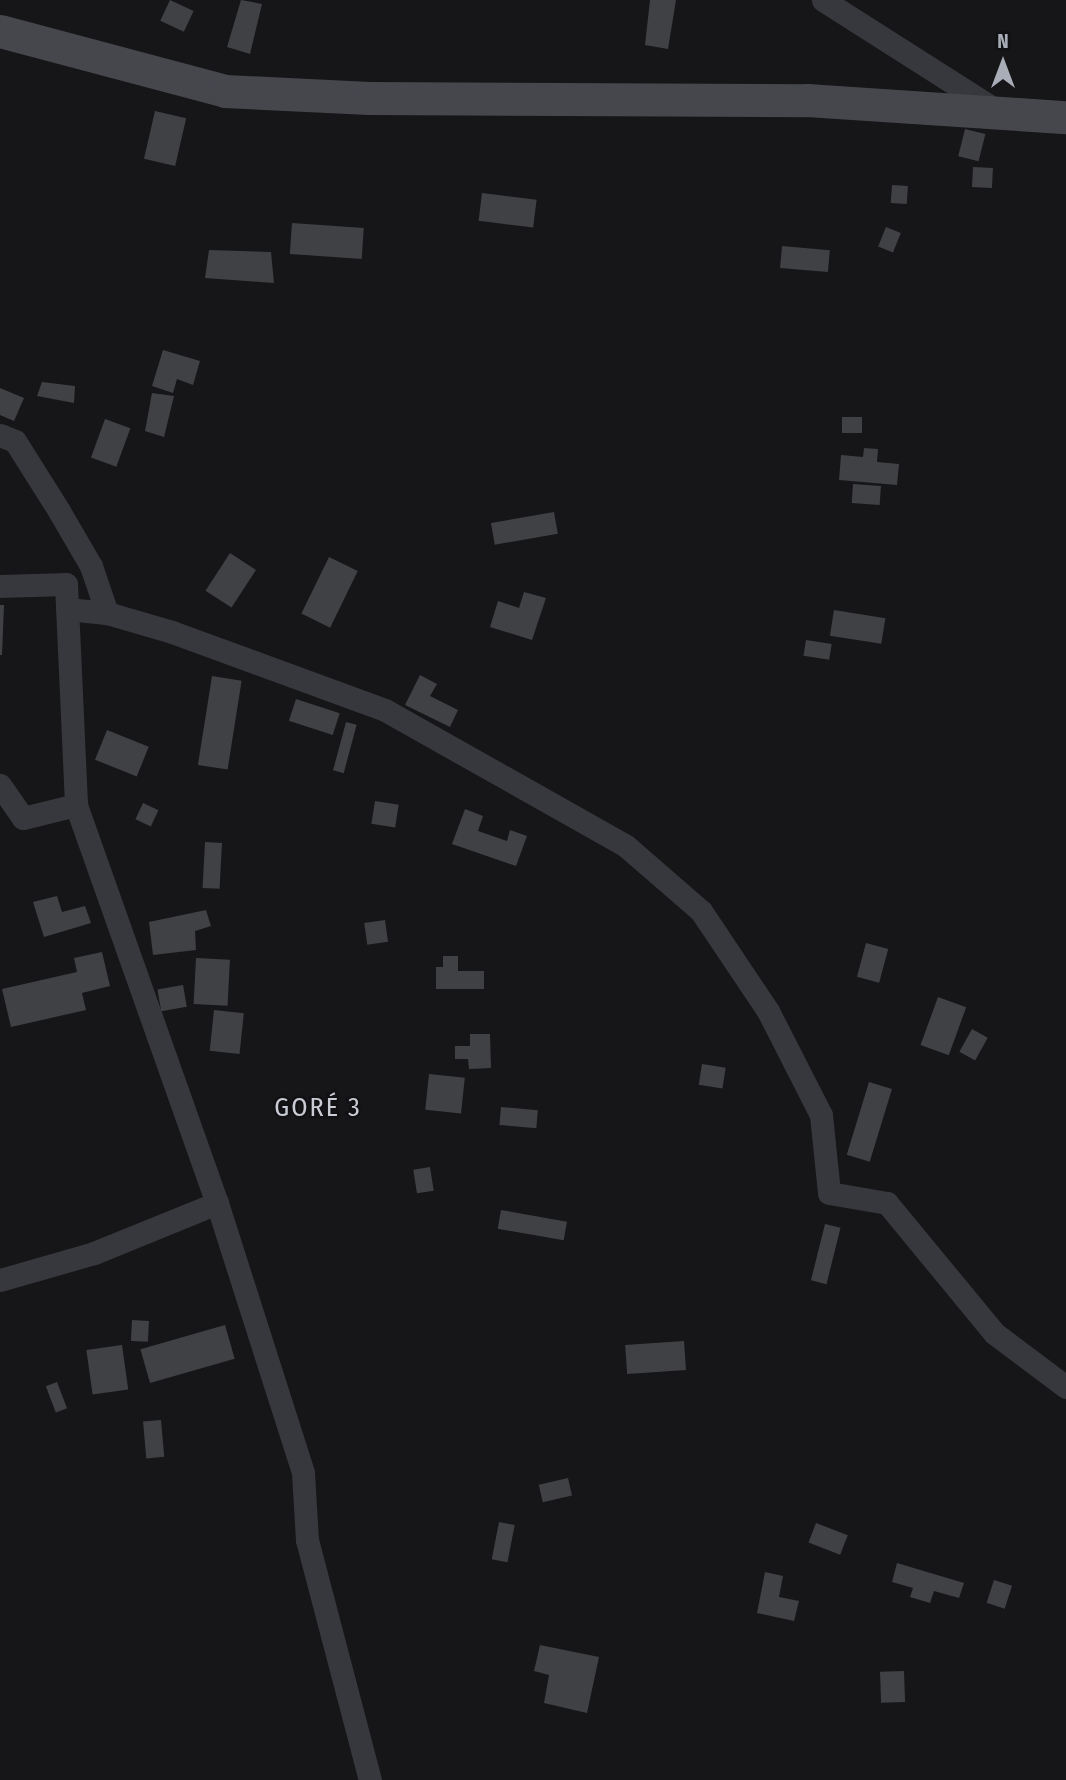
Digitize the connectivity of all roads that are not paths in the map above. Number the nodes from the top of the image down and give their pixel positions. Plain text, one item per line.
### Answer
1 (822, 0) edge
2 (0, 31) edge
3 (998, 112) junction
4 (1066, 117) edge
5 (0, 435) edge
6 (0, 586) edge
7 (67, 609) junction
8 (107, 613) junction
9 (0, 785) edge
10 (76, 805) junction
11 (217, 1203) junction
12 (0, 1280) edge
13 (1066, 1387) edge
14 (370, 1780) edge

1 - 3 street
2 - 3 main road
3 - 4 main road
5 - 8 street
6 - 7 street
7 - 8 street
7 - 10 street
8 - 13 street
9 - 10 street
10 - 11 street
11 - 12 street
11 - 14 street

